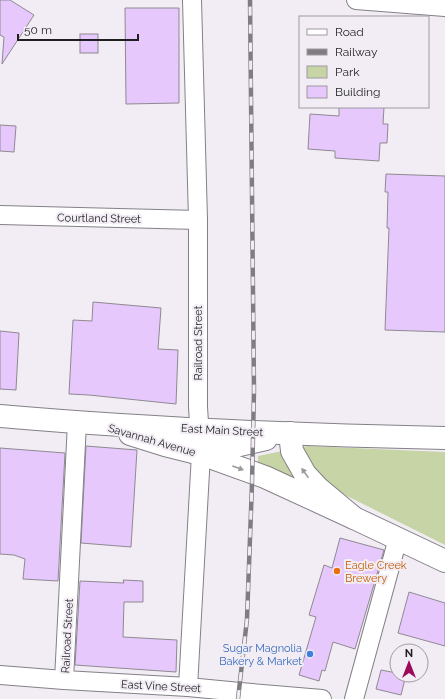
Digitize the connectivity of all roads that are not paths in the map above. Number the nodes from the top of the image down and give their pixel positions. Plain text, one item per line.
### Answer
1 (192, 0) edge
2 (356, 0) edge
3 (445, 7) edge
4 (0, 215) edge
5 (198, 220) junction
6 (0, 416) edge
7 (77, 423) junction
8 (102, 425) junction
9 (200, 429) junction
10 (290, 433) junction
11 (445, 438) edge
12 (201, 454) junction
13 (354, 518) junction
14 (398, 538) junction
15 (445, 560) edge
16 (0, 675) edge
17 (64, 680) junction
18 (188, 687) junction
19 (322, 699) edge
20 (354, 699) edge

1 - 5 street, Railroad Street
2 - 3 street
4 - 5 street, Courtland Street
5 - 9 street, Railroad Street
6 - 7 main road, East Main Street
7 - 8 main road, East Main Street
7 - 17 street, Railroad Street
8 - 9 main road, East Main Street
8 - 12 main road, Savannah Avenue
9 - 10 main road, East Main Street
9 - 12 street, Railroad Street
10 - 11 main road, East Main Street
10 - 12 main road
13 -> 10 main road
12 -> 13 main road, Savannah Avenue
12 - 18 street, Railroad Street
13 - 14 main road
14 - 15 main road
14 - 20 street
16 - 17 street, East Vine Street
17 - 18 street, East Vine Street
18 - 19 street, East Vine Street

